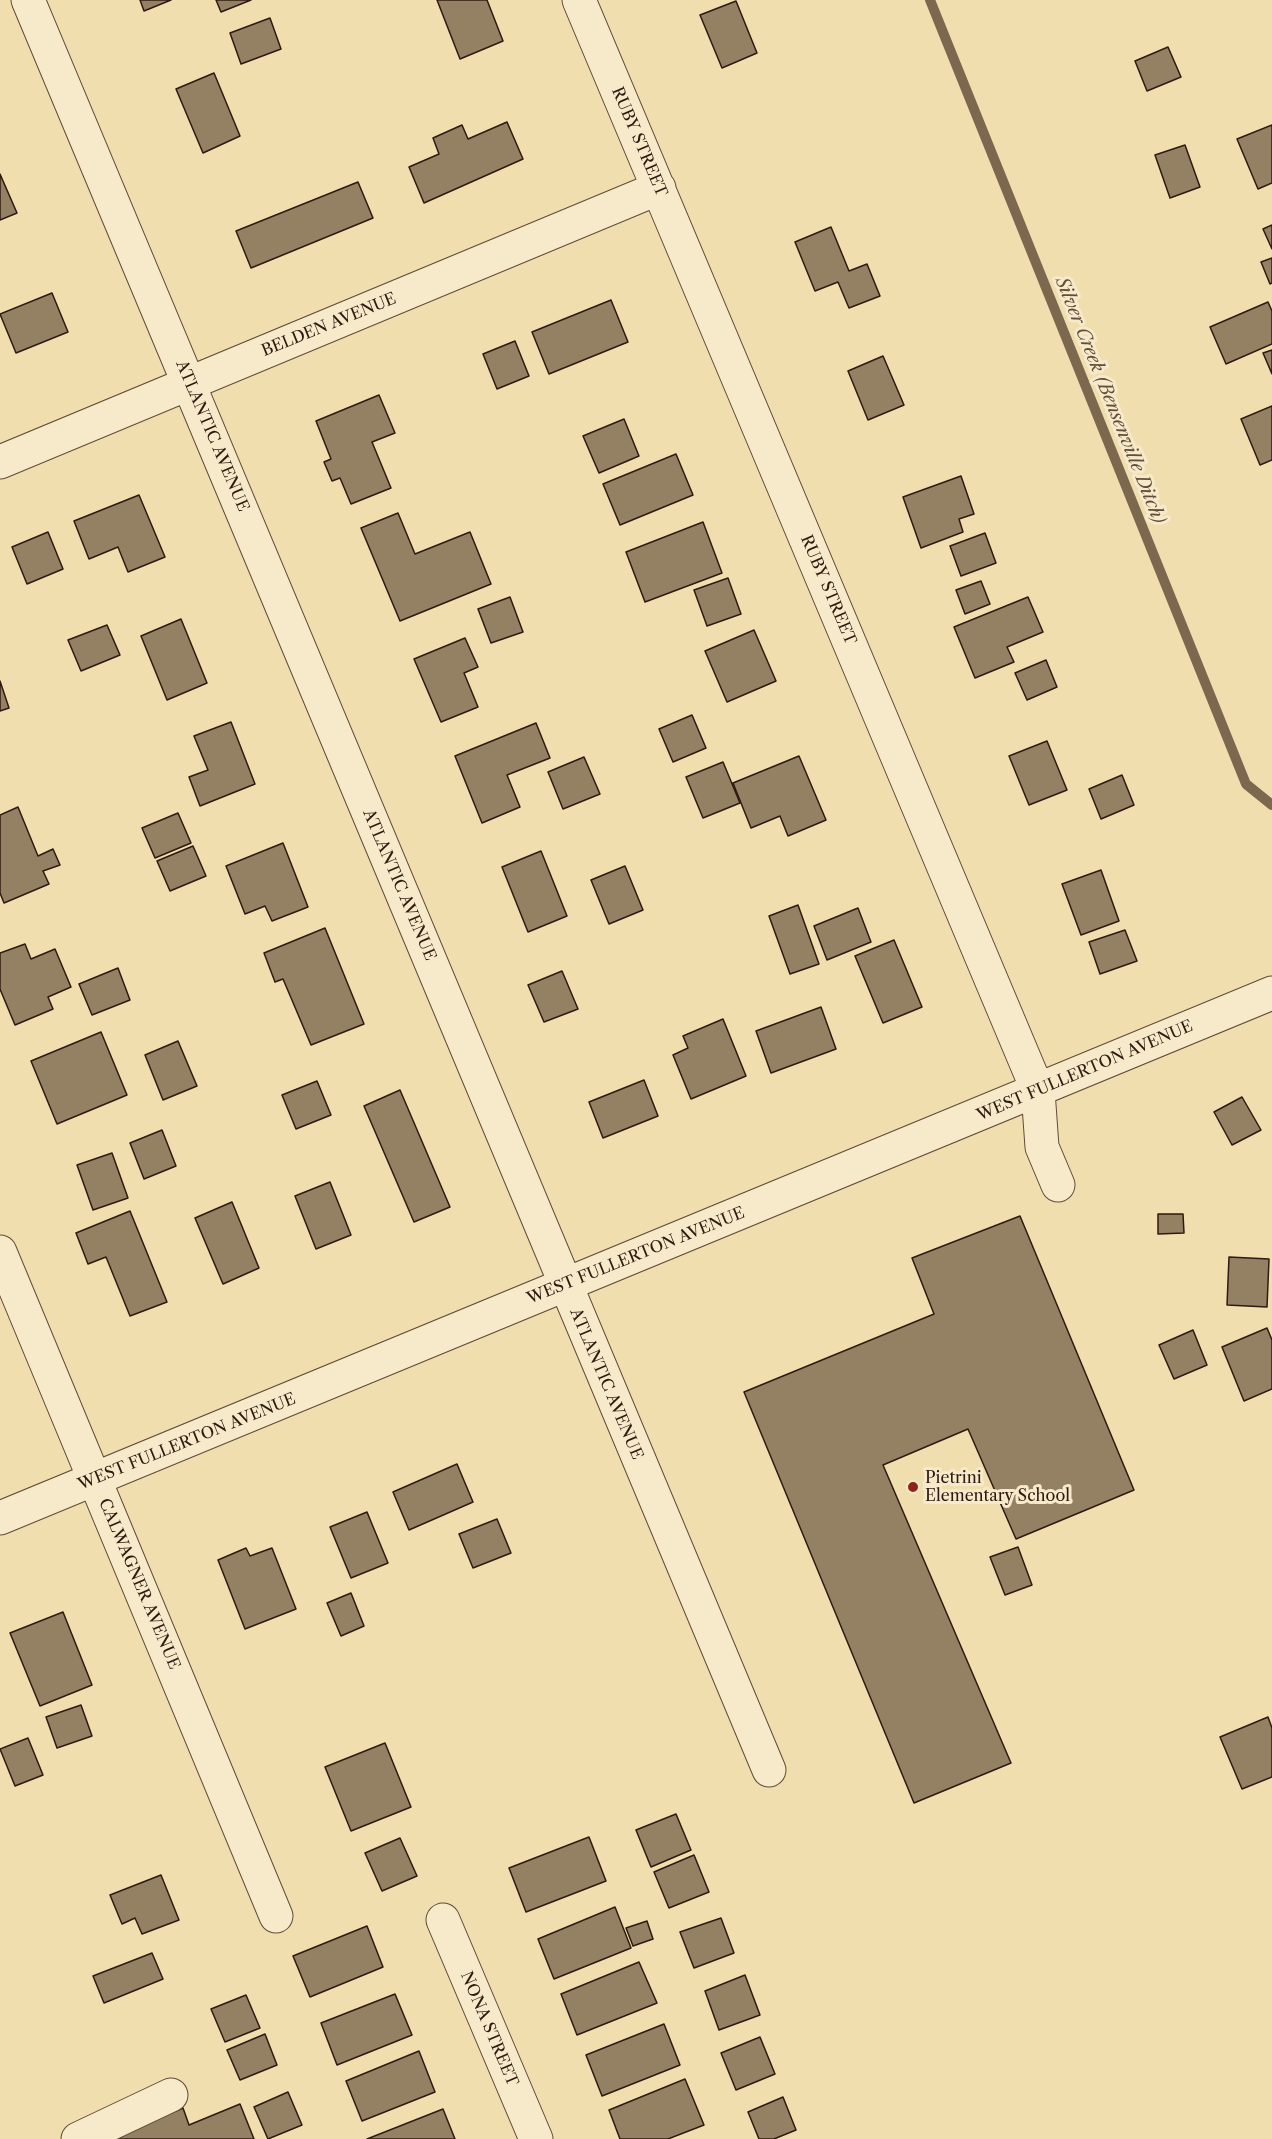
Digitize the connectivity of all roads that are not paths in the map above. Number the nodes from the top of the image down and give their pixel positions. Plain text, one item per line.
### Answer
1 (28, 0) edge
2 (579, 0) edge
3 (658, 188) junction
4 (190, 382) junction
5 (0, 462) edge
6 (1272, 993) edge
7 (1038, 1091) junction
8 (1058, 1185) dead end
9 (0, 1252) edge
10 (565, 1285) junction
11 (95, 1480) junction
12 (0, 1518) edge
13 (768, 1770) dead end
14 (276, 1916) dead end
15 (443, 1920) dead end
16 (171, 2095) dead end
17 (78, 2139) edge
18 (536, 2139) edge

1 - 4 street, ATLANTIC AVENUE
2 - 3 street, RUBY STREET
3 - 4 street, BELDEN AVENUE
3 - 7 street, RUBY STREET
4 - 5 street, BELDEN AVENUE
4 - 10 street, ATLANTIC AVENUE
6 - 7 street, WEST FULLERTON AVENUE
7 - 8 street, RUBY STREET
7 - 10 street, WEST FULLERTON AVENUE
9 - 11 street, CALWAGNER AVENUE
10 - 11 street, WEST FULLERTON AVENUE
10 - 13 street, ATLANTIC AVENUE
11 - 12 street, WEST FULLERTON AVENUE
11 - 14 street, CALWAGNER AVENUE
15 - 18 street, NONA STREET
16 - 17 street

